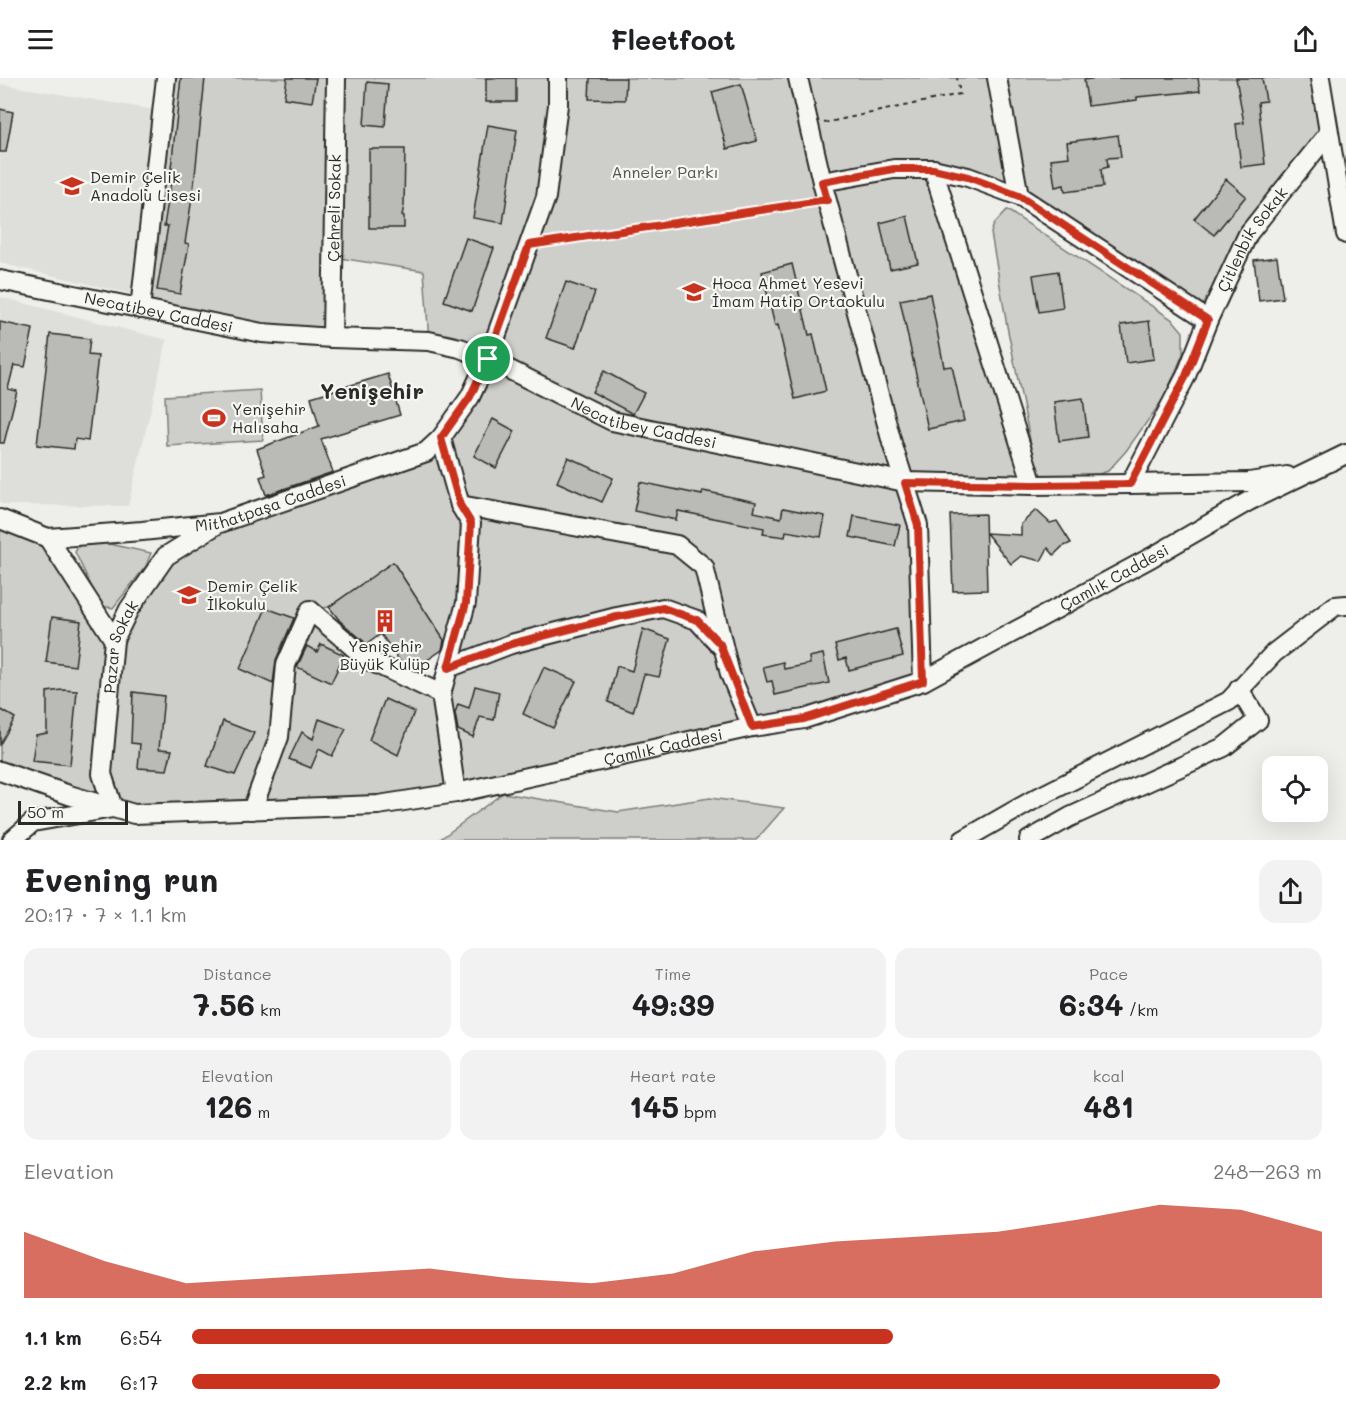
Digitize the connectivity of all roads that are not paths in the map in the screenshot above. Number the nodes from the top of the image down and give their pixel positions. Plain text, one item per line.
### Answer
1 (166, 78) edge
2 (336, 78) edge
3 (558, 78) edge
4 (798, 78) edge
5 (998, 78) edge
6 (1320, 78) edge
7 (1328, 134) junction
8 (933, 169) junction
9 (824, 191) junction
10 (1019, 196) junction
11 (1346, 234) edge
12 (0, 279) edge
13 (140, 309) junction
14 (1208, 320) junction
15 (332, 338) junction
16 (488, 359) junction
17 (441, 438) junction
18 (1346, 454) edge
19 (1301, 474) junction
20 (905, 483) junction
21 (1130, 484) junction
22 (1033, 485) junction
23 (460, 505) junction
24 (0, 519) edge
25 (220, 523) junction
26 (48, 538) junction
27 (1346, 605) edge
28 (114, 640) junction
29 (448, 668) junction
30 (730, 674) junction
31 (923, 681) junction
32 (1239, 689) junction
33 (441, 694) junction
34 (752, 727) junction
35 (0, 771) edge
36 (456, 793) junction
37 (113, 808) junction
38 (252, 810) junction
39 (12, 840) edge
40 (963, 840) edge
41 (1029, 840) edge

1 - 13 street
2 - 15 street, Çehreli Sokak
3 - 16 street, Mithatpaşa Caddesi
4 - 9 street
5 - 10 street
6 - 7 street
7 - 11 street
7 - 14 street, Çitlenbik Sokak
8 - 9 street
8 - 10 street
8 - 22 street
9 - 20 street
10 - 14 street
12 - 13 street, Necatibey Caddesi
13 - 15 street, Necatibey Caddesi
14 - 21 street, Çitlenbik Sokak
15 - 16 street, Necatibey Caddesi
16 - 17 street, Mithatpaşa Caddesi
16 - 20 street, Necatibey Caddesi
17 - 23 street
17 - 25 street, Mithatpaşa Caddesi
18 - 19 street, Çamlık Caddesi
19 - 21 street, Necatibey Caddesi
19 - 31 street, Çamlık Caddesi
20 - 22 street, Necatibey Caddesi
20 - 31 street
21 - 22 street, Necatibey Caddesi
23 - 29 street
23 - 30 street
24 - 26 street, Mithatpaşa Caddesi
25 - 26 street, Mithatpaşa Caddesi
25 - 28 street, Pazar Sokak
26 - 28 street
27 - 32 street
28 - 37 street, Pazar Sokak
29 - 30 street
29 - 33 street
30 - 34 street
31 - 34 street, Çamlık Caddesi
32 - 40 street
32 - 41 street
33 - 36 street
33 - 38 street
34 - 36 street, Çamlık Caddesi
35 - 37 street, Çamlık Caddesi
36 - 38 street, Çamlık Caddesi
37 - 38 street, Çamlık Caddesi
37 - 39 street

